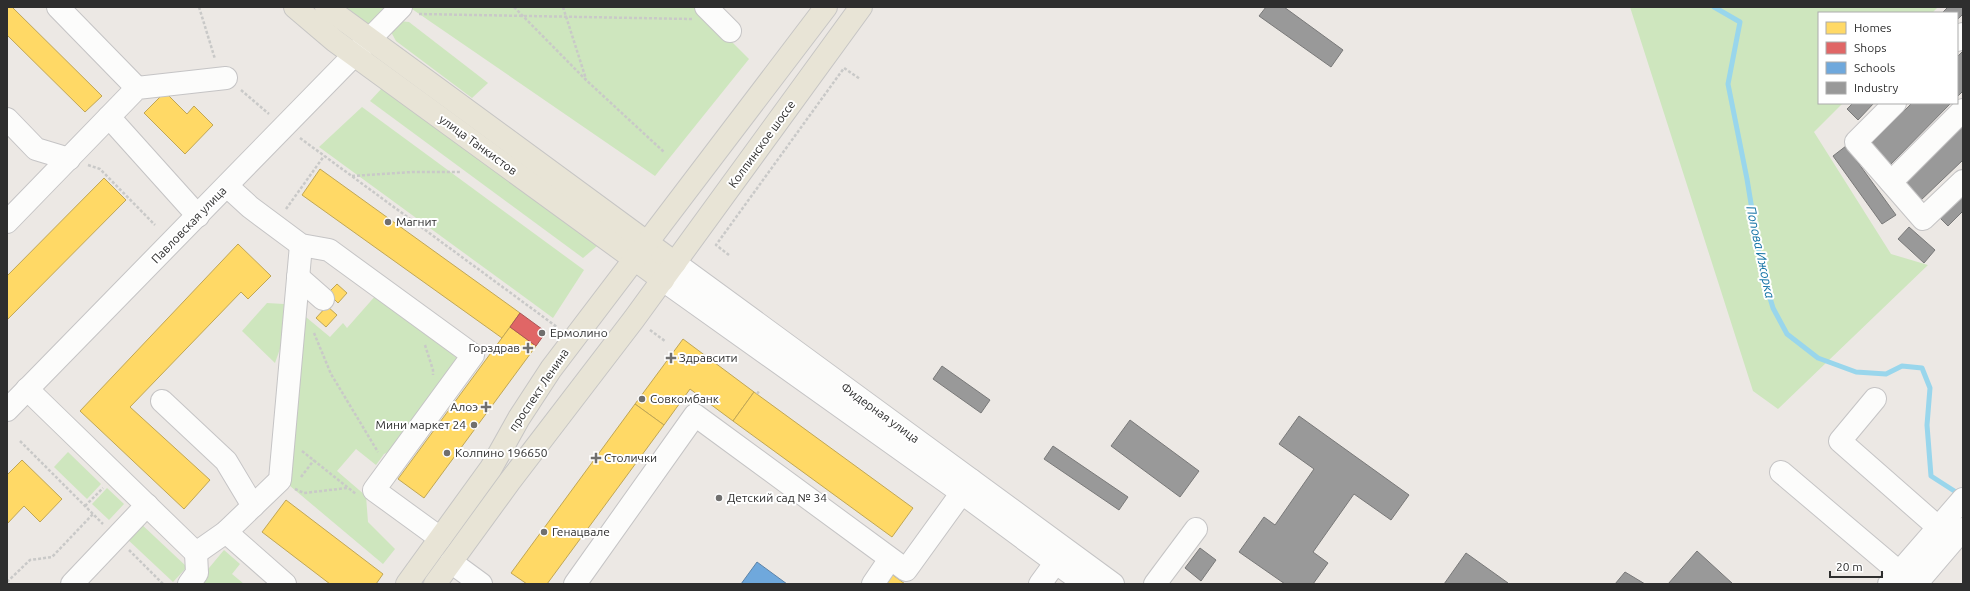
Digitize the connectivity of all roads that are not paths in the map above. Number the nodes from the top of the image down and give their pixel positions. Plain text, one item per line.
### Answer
1 (58, 7) edge
2 (295, 7) edge
3 (326, 7) edge
4 (826, 7) edge
5 (861, 7) edge
6 (407, 10) edge
7 (370, 40) junction
8 (355, 56) junction
9 (226, 78) dead end
10 (137, 88) junction
11 (1894, 104) edge
12 (1963, 110) edge
13 (109, 117) junction
14 (7, 119) edge
15 (69, 159) junction
16 (1963, 181) edge
17 (1891, 182) junction
18 (227, 186) junction
19 (198, 216) junction
20 (7, 222) edge
21 (301, 245) junction
22 (640, 250) junction
23 (669, 271) junction
24 (298, 277) junction
25 (323, 299) dead end
26 (27, 390) junction
27 (1875, 399) dead end
28 (162, 401) dead end
29 (7, 410) edge
30 (1781, 472) dead end
31 (966, 487) junction
32 (1963, 499) edge
33 (147, 505) junction
34 (253, 506) junction
35 (1952, 527) edge
36 (1196, 529) dead end
37 (226, 532) junction
38 (440, 538) junction
39 (196, 553) junction
40 (1061, 556) junction
41 (890, 559) junction
42 (451, 562) junction
43 (1904, 581) edge
44 (72, 584) edge
45 (189, 584) edge
46 (285, 584) edge
47 (407, 584) edge
48 (435, 584) edge
49 (481, 584) edge
50 (575, 584) edge
51 (873, 584) edge
52 (1040, 584) edge
53 (1085, 584) edge
54 (1113, 584) edge
55 (1155, 584) edge

1 - 10 street
2 - 8 main road, улица Танкистов
3 - 7 main road, улица Танкистов
4 - 22 main road
5 - 23 main road, Колпинское шоссе
6 - 7 street, Павловская улица
7 - 8 street, Павловская улица
7 - 22 main road, улица Танкистов
8 - 18 street, Павловская улица
8 - 22 main road, улица Танкистов
9 - 10 street
10 - 13 street
11 - 17 street
12 - 17 street
13 - 15 street
13 - 19 street
14 - 15 street
15 - 20 street
16 - 17 street
18 - 19 street, Павловская улица
18 - 21 street
19 - 26 street, Павловская улица
21 - 24 street
21 - 38 street
22 - 23 main road, Фидерная улица
22 - 38 main road, проспект Ленина
23 - 31 street, Фидерная улица
23 - 42 main road
24 - 25 street
24 - 34 street
26 - 29 street, Павловская улица
26 - 33 street
27 - 35 street
28 - 34 street
30 - 43 street
31 - 40 street, Фидерная улица
31 - 41 street
32 - 35 street
33 - 39 street
33 - 44 street
34 - 37 street
35 - 43 street
36 - 55 street
37 - 39 street
37 - 46 street
38 - 47 main road, проспект Ленина
39 - 45 street
40 - 52 street
40 - 53 street, Фидерная улица
40 - 54 street, Фидерная улица
41 - 50 street
41 - 51 street
42 - 48 main road
42 - 49 street

